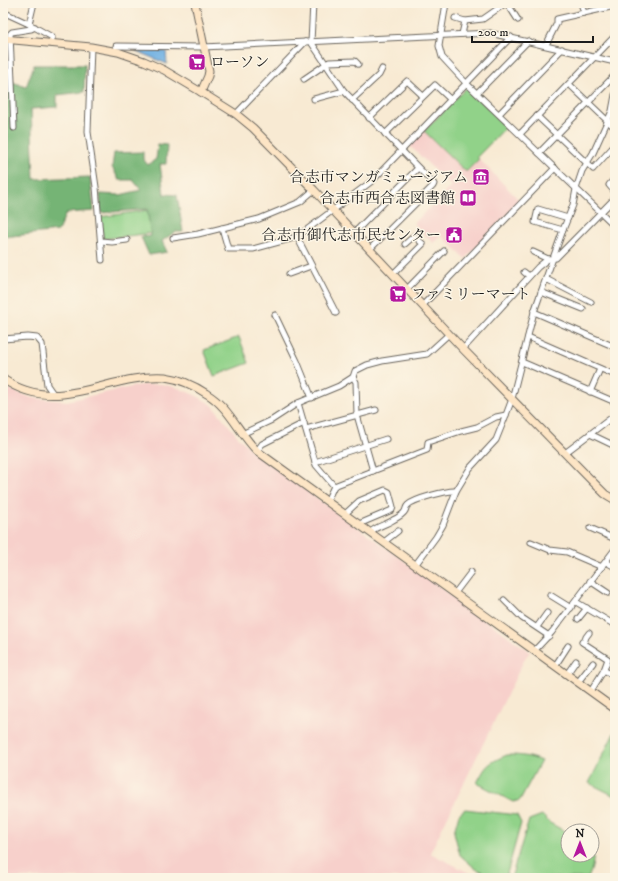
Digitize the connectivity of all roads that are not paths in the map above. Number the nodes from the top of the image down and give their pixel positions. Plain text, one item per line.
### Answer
1 (34, 3) edge
2 (195, 3) edge
3 (313, 3) edge
4 (446, 3) edge
5 (506, 3) edge
6 (581, 3) edge
7 (615, 6) edge
8 (3, 12) edge
9 (584, 14) junction
10 (455, 18) dead end
11 (518, 20) dead end
12 (466, 21) junction
13 (29, 24) junction
14 (35, 27) junction
15 (462, 34) junction
16 (439, 35) junction
17 (615, 36) edge
18 (511, 37) junction
19 (6, 39) edge
20 (528, 41) junction
21 (305, 42) junction
22 (311, 42) junction
23 (52, 43) junction
24 (116, 46) dead end
25 (546, 46) junction
26 (91, 47) junction
27 (203, 47) junction
28 (562, 49) junction
29 (594, 57) junction
30 (615, 62) edge
31 (326, 64) junction
32 (358, 64) dead end
33 (382, 69) dead end
34 (615, 77) edge
35 (304, 79) dead end
36 (466, 83) junction
37 (569, 84) junction
38 (344, 91) junction
39 (201, 92) junction
40 (477, 93) junction
41 (615, 95) edge
42 (423, 96) junction
43 (314, 99) dead end
44 (450, 99) junction
45 (352, 100) junction
46 (588, 103) junction
47 (614, 109) edge
48 (236, 114) junction
49 (499, 114) junction
50 (538, 116) junction
51 (369, 118) junction
52 (607, 121) junction
53 (14, 128) dead end
54 (615, 128) edge
55 (385, 134) junction
56 (520, 134) junction
57 (557, 135) junction
58 (615, 145) edge
59 (400, 150) junction
60 (539, 153) junction
61 (586, 163) junction
62 (418, 168) junction
63 (555, 168) junction
64 (615, 178) edge
65 (576, 189) junction
66 (314, 190) junction
67 (615, 192) edge
68 (615, 198) edge
69 (333, 210) junction
70 (601, 212) junction
71 (568, 218) junction
72 (615, 226) edge
73 (222, 228) junction
74 (563, 230) junction
75 (354, 233) junction
76 (297, 237) junction
77 (174, 238) dead end
78 (127, 240) dead end
79 (101, 241) junction
80 (405, 244) dead end
81 (370, 249) junction
82 (444, 251) dead end
83 (533, 252) dead end
84 (551, 259) junction
85 (102, 260) dead end
86 (311, 266) junction
87 (524, 272) dead end
88 (289, 274) dead end
89 (393, 274) junction
90 (528, 276) junction
91 (546, 279) junction
92 (407, 289) junction
93 (541, 292) junction
94 (592, 302) dead end
95 (423, 305) junction
96 (583, 309) dead end
97 (534, 312) junction
98 (336, 313) dead end
99 (275, 315) dead end
100 (449, 334) junction
101 (528, 337) junction
102 (3, 339) edge
103 (615, 347) edge
104 (463, 349) junction
105 (522, 362) junction
106 (600, 369) junction
107 (615, 375) edge
108 (353, 377) junction
109 (3, 379) edge
110 (590, 392) junction
111 (54, 395) junction
112 (312, 398) junction
113 (512, 399) junction
114 (615, 402) edge
115 (298, 404) junction
116 (376, 410) dead end
117 (357, 415) junction
118 (506, 415) junction
119 (615, 415) edge
120 (304, 422) junction
121 (306, 429) junction
122 (242, 434) junction
123 (590, 434) junction
124 (386, 439) dead end
125 (366, 445) junction
126 (615, 446) edge
127 (257, 451) junction
128 (565, 453) junction
129 (315, 462) junction
130 (374, 471) junction
131 (334, 486) junction
132 (456, 491) junction
133 (615, 500) edge
134 (327, 501) junction
135 (345, 514) junction
136 (359, 524) junction
137 (590, 528) dead end
138 (398, 531) dead end
139 (371, 532) junction
140 (615, 539) edge
141 (384, 542) junction
142 (531, 542) dead end
143 (615, 549) edge
144 (606, 562) junction
145 (416, 564) junction
146 (602, 567) junction
147 (615, 567) edge
148 (471, 572) dead end
149 (590, 582) junction
150 (455, 593) junction
151 (608, 593) dead end
152 (550, 594) dead end
153 (504, 600) dead end
154 (576, 602) junction
155 (571, 608) junction
156 (587, 608) junction
157 (547, 613) dead end
158 (578, 619) dead end
159 (614, 623) edge
160 (537, 627) junction
161 (588, 633) dead end
162 (549, 636) junction
163 (568, 646) dead end
164 (534, 651) junction
165 (576, 661) dead end
166 (592, 663) dead end
167 (555, 666) junction
168 (604, 670) junction
169 (567, 674) junction
170 (615, 676) edge
171 (578, 682) junction
172 (591, 691) junction
173 (615, 709) edge

1 - 13 street
2 - 27 street
3 - 22 street
4 - 16 street
5 - 11 street
5 - 12 street
6 - 9 street
7 - 9 street
8 - 13 street
9 - 25 street
10 - 12 street
12 - 15 street
13 - 14 street
14 - 19 street
14 - 23 street
15 - 16 street
15 - 18 street
16 - 22 street
16 - 36 street
17 - 29 street
18 - 20 street
18 - 36 street
19 - 23 street
19 - 53 street
20 - 25 street
20 - 40 street
21 - 22 street
21 - 27 street
21 - 48 street
22 - 31 street
23 - 26 street
24 - 27 street
25 - 28 street
26 - 39 street
26 - 79 street
27 - 39 street
28 - 29 street
28 - 49 street
29 - 30 street
29 - 37 street
31 - 32 street
31 - 35 street
31 - 38 street
33 - 45 street
34 - 46 street
36 - 40 street
36 - 44 street
37 - 46 street
37 - 50 street
38 - 43 street
38 - 45 street
39 - 48 street
40 - 49 street
41 - 47 street
42 - 44 street
42 - 51 street
42 - 55 street
44 - 59 street
45 - 51 street
46 - 52 street
46 - 57 street
47 - 52 street
48 - 66 street
49 - 56 street
50 - 56 street
50 - 57 street
51 - 55 street
52 - 54 street
52 - 61 street
55 - 59 street
56 - 60 street
57 - 60 street
57 - 61 street
58 - 61 street
59 - 62 street
59 - 69 street
60 - 63 street
61 - 65 street
62 - 75 street
62 - 81 street
63 - 65 street
63 - 95 street
64 - 67 street
65 - 70 street
65 - 71 street
66 - 69 street
66 - 73 street
68 - 70 street
69 - 75 street
69 - 76 street
70 - 72 street
70 - 84 street
71 - 74 street
71 - 74 street
73 - 76 street
73 - 77 street
74 - 84 street
75 - 81 street
76 - 86 street
78 - 79 street
79 - 85 street
80 - 89 street
81 - 89 street
82 - 92 street
83 - 84 street
84 - 90 street
84 - 91 street
86 - 88 street
86 - 98 street
87 - 90 street
89 - 92 street
90 - 104 street
91 - 93 street
91 - 94 street
92 - 95 street
93 - 96 street
93 - 97 street
95 - 100 street
97 - 101 street
97 - 103 street
99 - 112 street
100 - 104 street
100 - 108 street
101 - 105 street
101 - 106 street
102 - 111 street
104 - 113 street
105 - 110 street
105 - 113 street
106 - 107 street
106 - 110 street
108 - 112 street
108 - 117 street
109 - 111 street
110 - 114 street
111 - 122 street
112 - 115 street
113 - 118 street
113 - 128 street
115 - 120 street
115 - 122 street
116 - 117 street
117 - 121 street
117 - 125 street
118 - 130 street
118 - 132 street
119 - 123 street
120 - 121 street
120 - 127 street
121 - 129 street
122 - 127 street
123 - 126 street
123 - 128 street
124 - 125 street
125 - 129 street
125 - 130 street
127 - 134 street
128 - 133 street
129 - 131 street
130 - 131 street
131 - 134 street
132 - 139 street
132 - 145 street
134 - 135 street
135 - 136 street
135 - 136 street
136 - 139 street
137 - 140 street
138 - 141 street
139 - 141 street
141 - 145 street
142 - 146 street
143 - 144 street
144 - 146 street
144 - 147 street
145 - 150 street
146 - 149 street
148 - 150 street
149 - 151 street
149 - 154 street
150 - 164 street
152 - 155 street
153 - 160 street
154 - 155 street
154 - 156 street
155 - 162 street
156 - 158 street
156 - 159 street
157 - 160 street
160 - 162 street
161 - 168 street
162 - 164 street
163 - 167 street
164 - 167 street
165 - 169 street
166 - 171 street
167 - 169 street
168 - 170 street
168 - 172 street
169 - 171 street
171 - 172 street
172 - 173 street

